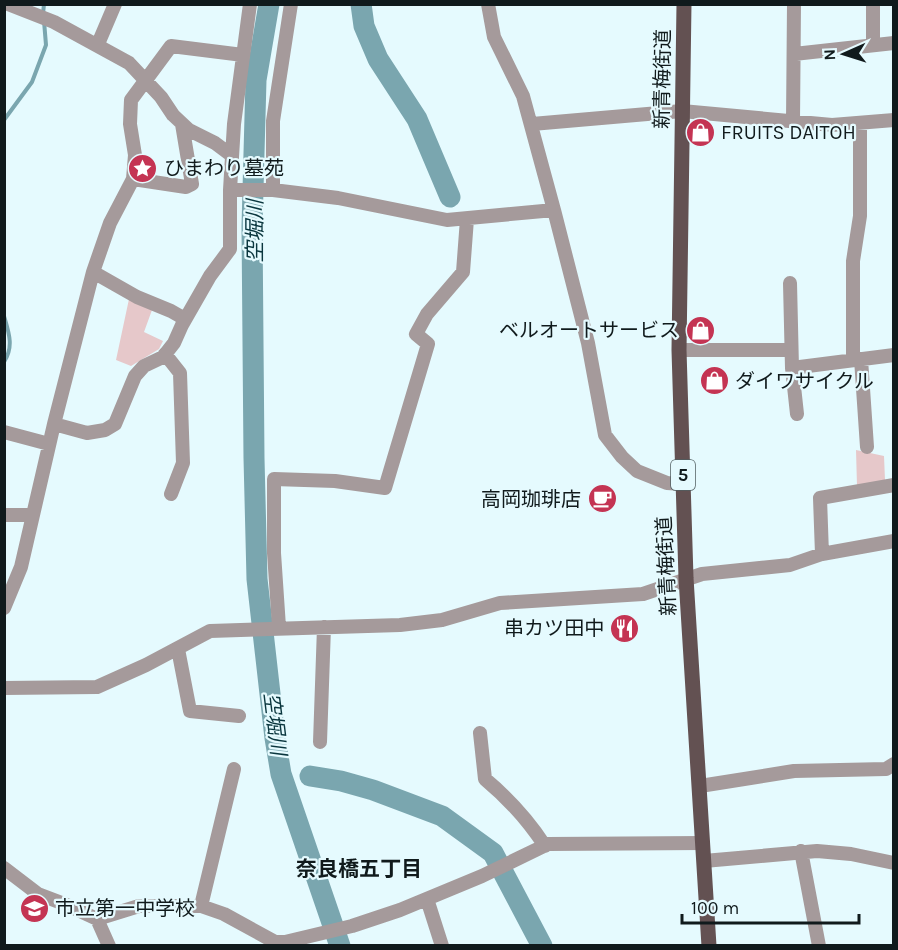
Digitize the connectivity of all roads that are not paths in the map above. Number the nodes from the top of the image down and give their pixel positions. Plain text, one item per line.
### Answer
1 (8, 4) edge
2 (115, 4) edge
3 (250, 4) edge
4 (291, 4) edge
5 (488, 4) edge
6 (684, 4) edge
7 (794, 4) edge
8 (873, 4) edge
9 (894, 43) edge
10 (98, 44) junction
11 (873, 44) junction
12 (794, 54) junction
13 (243, 55) junction
14 (145, 79) junction
15 (682, 111) junction
16 (894, 120) edge
17 (793, 122) junction
18 (860, 123) junction
19 (182, 124) junction
20 (532, 124) junction
21 (231, 155) junction
22 (133, 179) junction
23 (233, 190) junction
24 (270, 190) junction
25 (554, 210) junction
26 (467, 219) junction
27 (93, 272) junction
28 (790, 283) dead end
29 (185, 319) junction
30 (679, 350) junction
31 (791, 351) junction
32 (165, 354) junction
33 (894, 355) edge
34 (857, 360) junction
35 (792, 368) junction
36 (797, 414) dead end
37 (54, 424) junction
38 (4, 432) edge
39 (49, 444) junction
40 (867, 447) dead end
41 (683, 484) junction
42 (894, 484) edge
43 (171, 494) dead end
44 (4, 515) edge
45 (33, 515) junction
46 (894, 541) edge
47 (822, 554) junction
48 (686, 579) junction
49 (4, 608) edge
50 (324, 627) junction
51 (277, 628) junction
52 (178, 649) junction
53 (4, 688) edge
54 (239, 716) dead end
55 (480, 733) dead end
56 (320, 742) dead end
57 (894, 764) edge
58 (234, 769) dead end
59 (700, 786) junction
60 (703, 843) junction
61 (545, 846) junction
62 (801, 851) junction
63 (704, 861) junction
64 (894, 863) edge
65 (4, 868) edge
66 (427, 899) junction
67 (201, 906) junction
68 (97, 919) junction
69 (284, 944) edge
70 (109, 945) edge
71 (442, 945) edge
72 (710, 945) edge
73 (819, 945) edge

1 - 10 street
2 - 10 street
3 - 13 street
4 - 24 street
5 - 20 street
6 - 15 main road, 新青梅街道 / 5
7 - 12 street
8 - 11 street
9 - 11 street
10 - 14 street
11 - 12 street
12 - 17 street
13 - 14 street
13 - 21 street
14 - 19 street
14 - 22 street
15 - 17 street
15 - 20 street
15 - 30 main road, 新青梅街道 / 5
16 - 18 street
17 - 18 street
18 - 34 street
19 - 21 street
19 - 22 street
20 - 25 street
21 - 23 street
22 - 27 street
23 - 24 street
23 - 29 street
24 - 26 street
25 - 26 street
25 - 41 street
26 - 51 street
27 - 29 street
27 - 37 street
28 - 31 street
29 - 32 street
30 - 31 street
30 - 41 main road, 新青梅街道 / 5
31 - 35 street
32 - 37 street
32 - 43 street
33 - 34 street
34 - 35 street
34 - 40 street
35 - 36 street
37 - 39 street
38 - 39 street
39 - 45 street
41 - 48 main road, 新青梅街道 / 5
42 - 47 street
44 - 45 street
45 - 49 street
46 - 47 street
47 - 48 street
48 - 50 street
48 - 59 main road, 新青梅街道 / 5
50 - 51 street
50 - 56 street
51 - 52 street
52 - 53 street
52 - 54 street
55 - 61 street
57 - 59 street
58 - 67 street
59 - 60 main road, 新青梅街道 / 5
60 - 61 street
60 - 63 main road, 新青梅街道 / 5
61 - 66 street
62 - 63 street
62 - 64 street
62 - 73 street
63 - 72 main road, 新青梅街道 / 5
65 - 68 street
66 - 69 street
66 - 71 street
67 - 68 street
67 - 69 street
68 - 70 street

